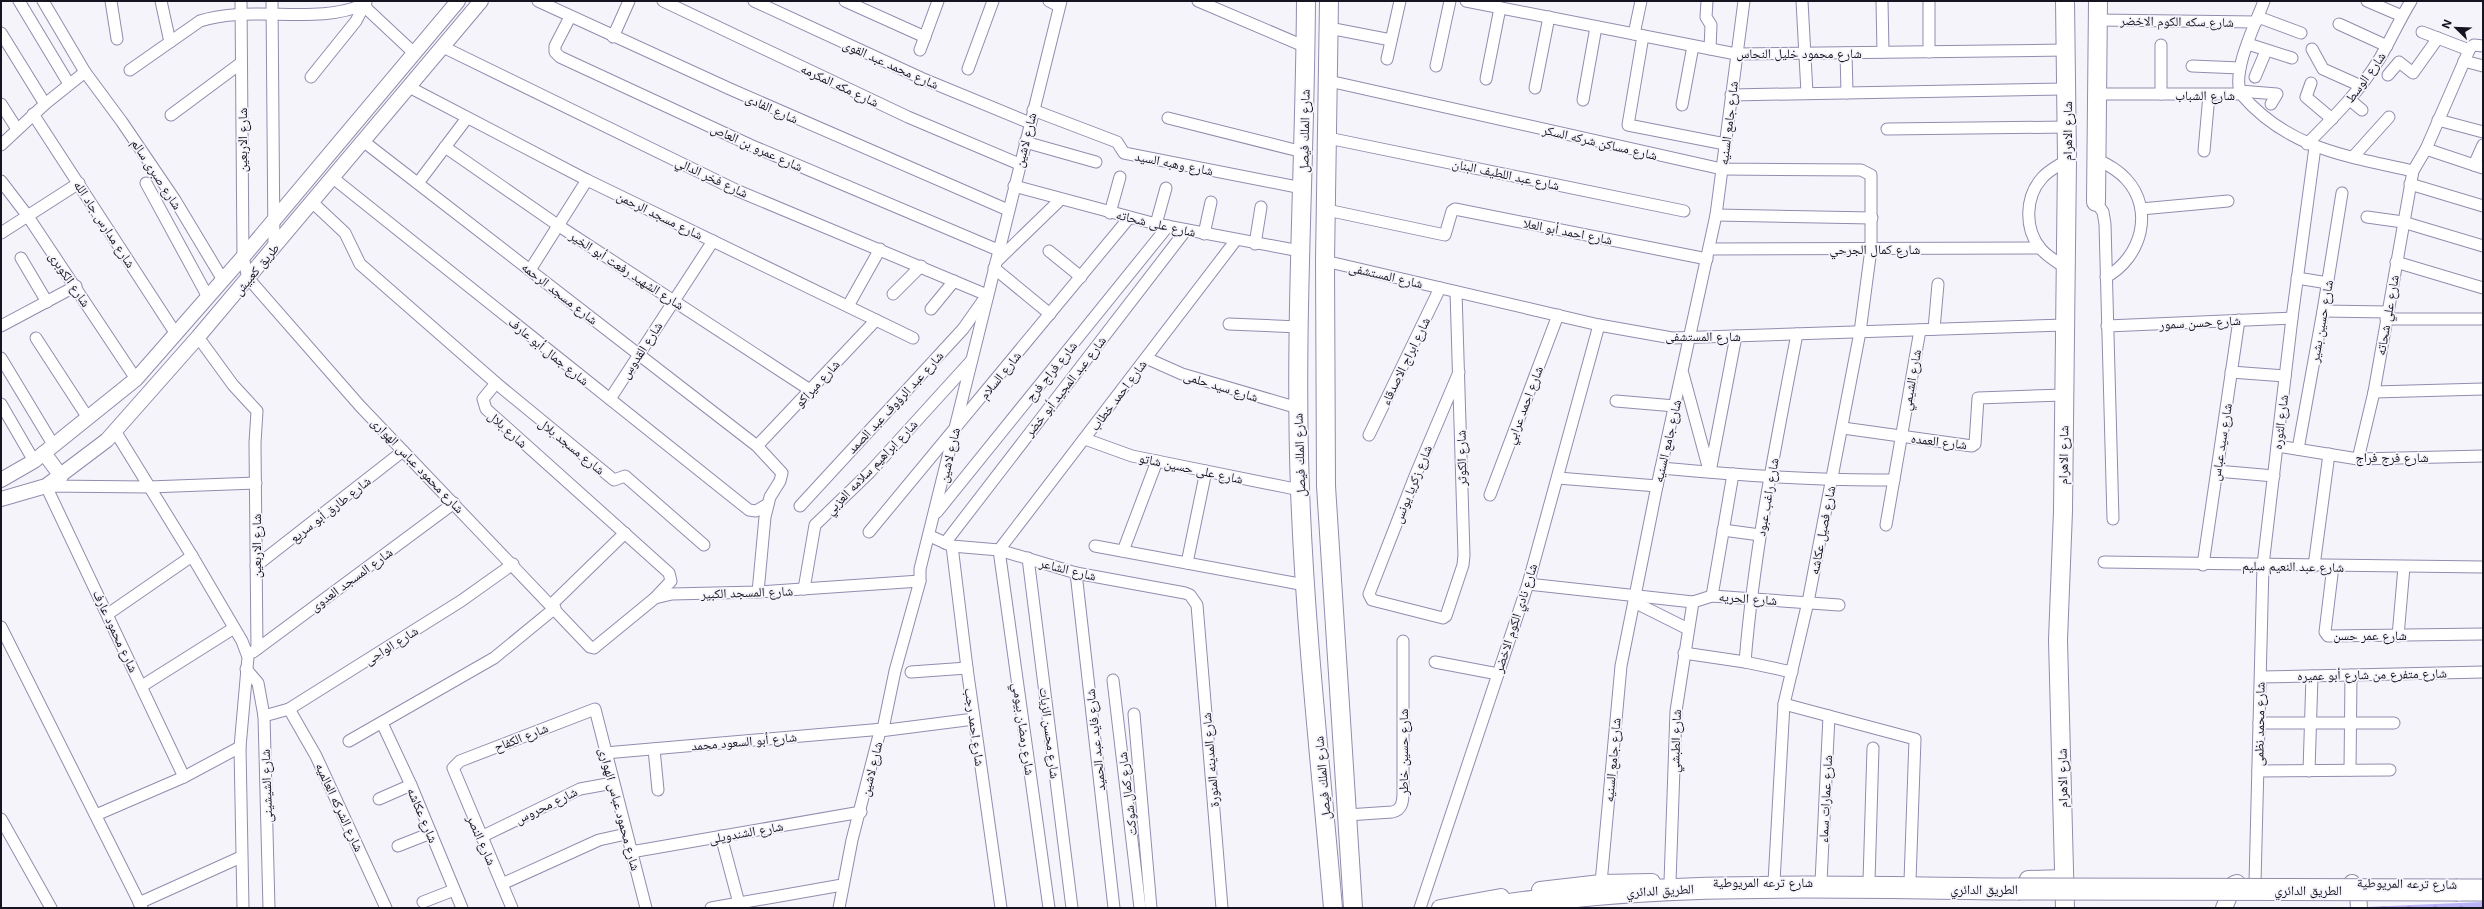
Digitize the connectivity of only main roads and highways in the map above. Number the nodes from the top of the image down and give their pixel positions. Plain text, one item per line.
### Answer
1 (1306, 1) edge
2 (1329, 1) edge
3 (2065, 1) edge
4 (2098, 1) edge
5 (2096, 202) road end
6 (1298, 346) junction
7 (1325, 346) junction
8 (2064, 882) junction
9 (2377, 882) junction
10 (2352, 883) junction
11 (2483, 884) edge
12 (2483, 890) edge
13 (1333, 908) edge
14 (1353, 908) edge
15 (1440, 908) edge
16 (1487, 908) edge
17 (2065, 908) edge
18 (2224, 908) edge
19 (2359, 908) edge
20 (2370, 908) edge

1 - 6 main road, شارع الملك فيصل
2 - 7 main road, شارع الملك فيصل
3 - 8 main road, شارع الاهرام
4 - 5 main road
6 - 7 main road
6 - 13 main road, شارع الملك فيصل
7 - 14 main road, شارع الملك فيصل
8 - 15 main road, شارع ترعه المريوطية
8 - 17 main road, شارع الاهرام
9 - 10 main road, شارع ترعه المريوطية
9 - 11 main road, شارع ترعه المريوطية
9 - 20 main road
10 - 18 main road, شارع ترعه المريوطية
10 - 19 main road
12 - 16 highway, الطريق الدائري, bridge

